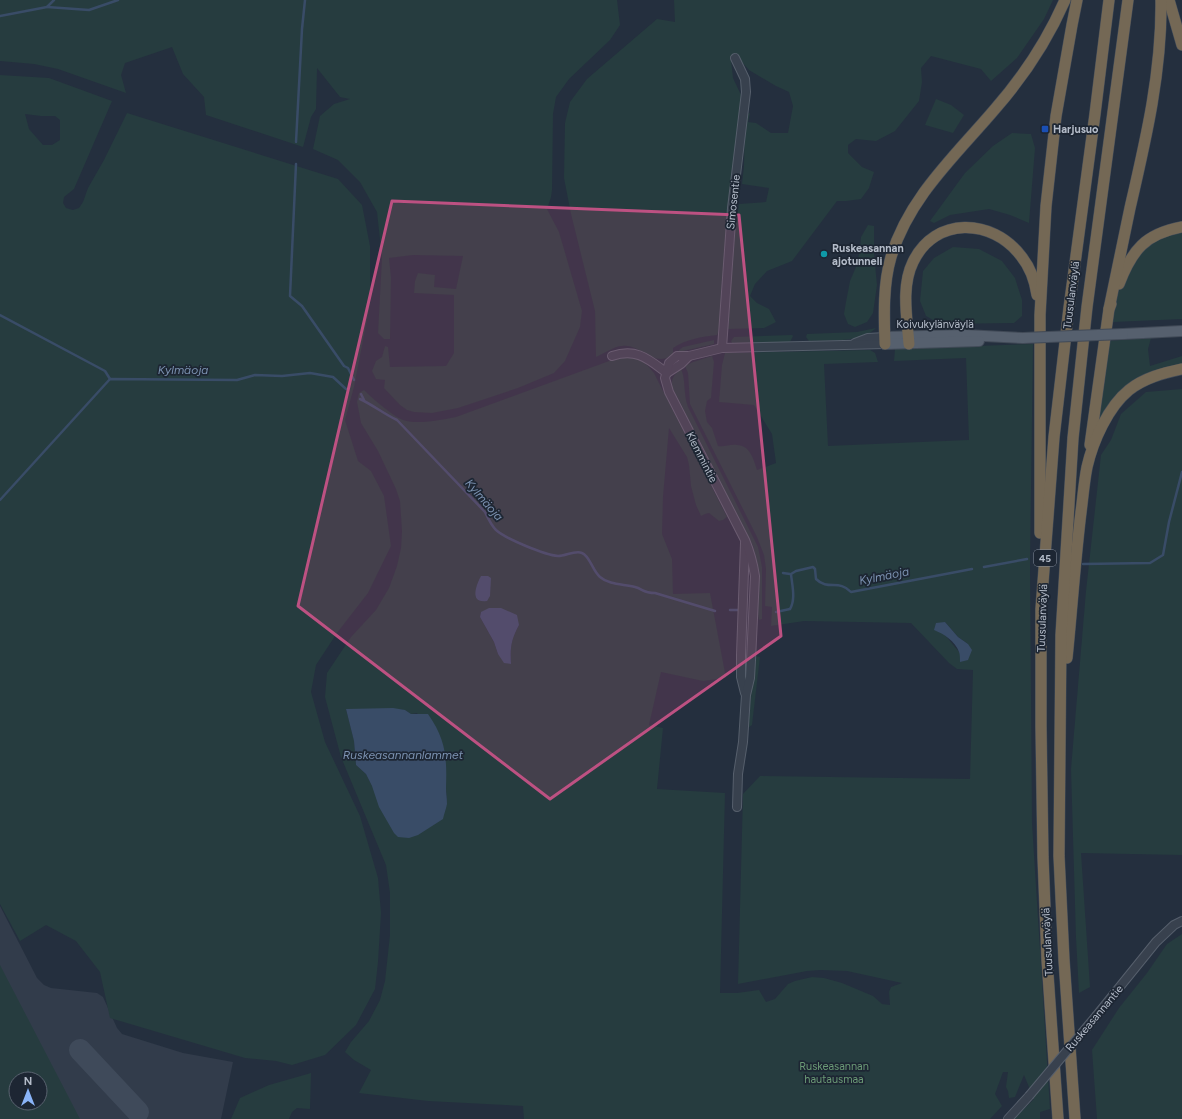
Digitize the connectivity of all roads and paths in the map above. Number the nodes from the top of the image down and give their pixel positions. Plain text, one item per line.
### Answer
1 (1065, 0) edge
2 (1077, 0) edge
3 (1109, 0) edge
4 (1128, 0) edge
5 (1161, 0) edge
6 (1169, 0) edge
7 (1182, 46) edge
8 (735, 58) dead end
9 (1182, 227) edge
10 (1109, 309) junction
11 (1040, 315) junction
12 (1182, 331) edge
13 (885, 340) junction
14 (908, 340) junction
15 (722, 348) junction
16 (612, 356) dead end
17 (1182, 369) edge
18 (667, 373) junction
19 (1087, 467) junction
20 (1041, 609) junction
21 (1059, 726) junction
22 (737, 808) dead end
23 (1182, 921) edge
24 (1008, 1119) edge
25 (1058, 1119) edge
26 (1075, 1119) edge

1 - 13 highway
2 - 11 highway
3 - 20 highway, Tuusulanväylä / 45
4 - 21 highway, Tuusulanväylä / 45
5 - 10 highway
6 - 7 highway
8 - 15 street, Simosentie
9 - 10 highway
10 - 19 highway
11 - 14 highway
11 - 20 highway
12 - 14 main road, Koivukylänväylä, bridge
13 - 14 main road, Koivukylänväylä
13 - 15 street, Koivukylänväylä
15 - 18 street, Koivukylänväylä
16 - 18 street
17 - 19 highway
18 - 22 street, Klemmintie
19 - 21 highway
20 - 25 highway, Tuusulanväylä / 45
21 - 26 highway, Tuusulanväylä / 45
23 - 24 street, Ruskeasannantie, bridge

